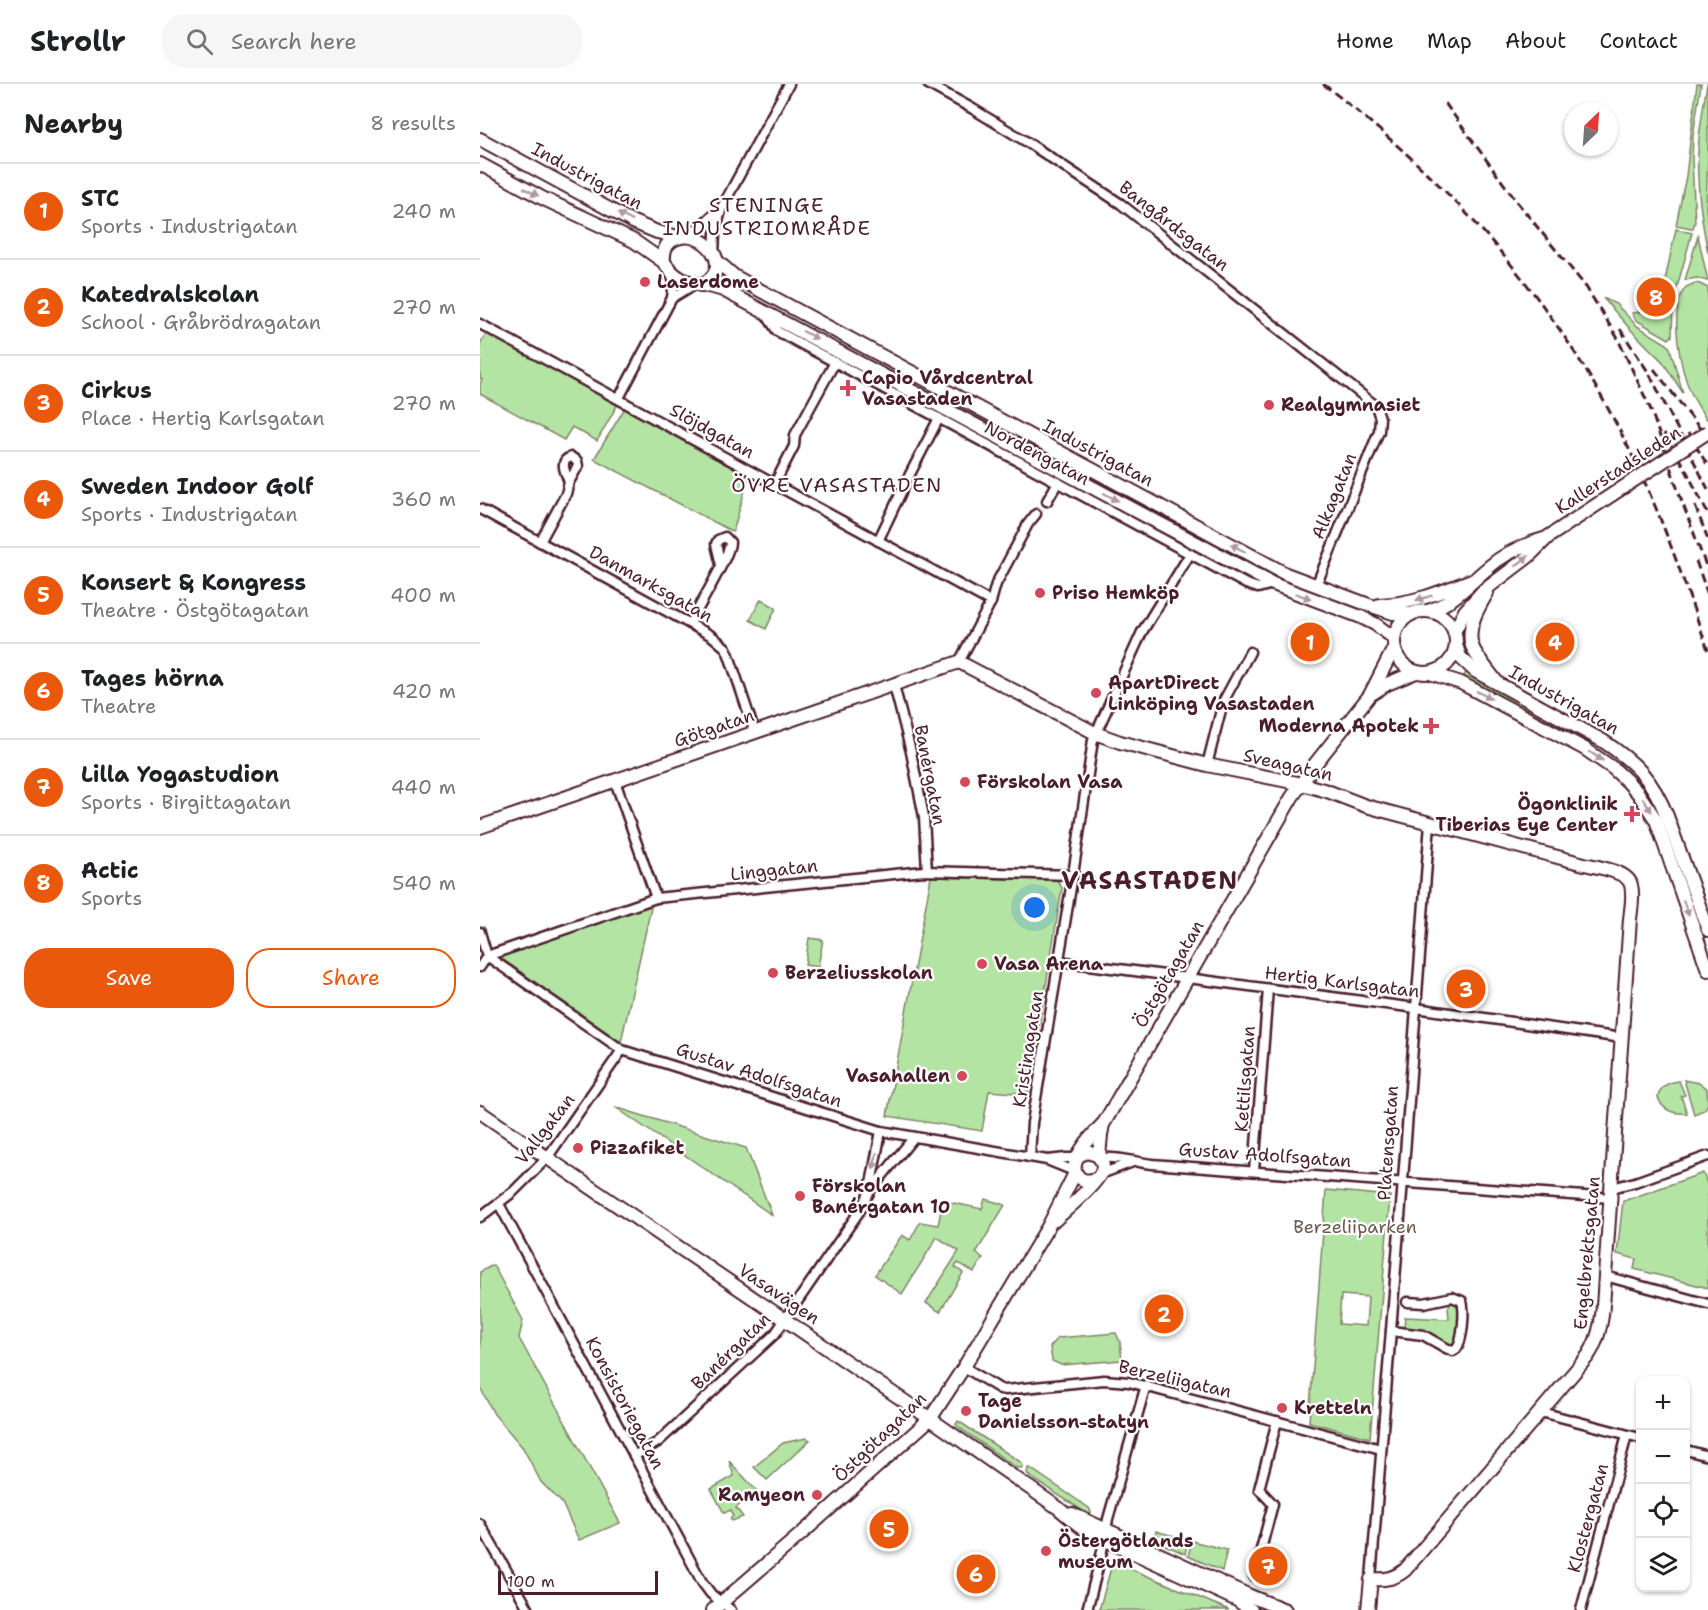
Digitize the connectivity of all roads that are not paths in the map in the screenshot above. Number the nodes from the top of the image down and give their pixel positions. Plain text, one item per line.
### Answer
1 (789, 84) edge
2 (928, 84) edge
3 (480, 139) edge
4 (480, 164) edge
5 (722, 207) junction
6 (681, 236) junction
7 (716, 258) junction
8 (667, 266) junction
9 (698, 284) junction
10 (672, 297) junction
11 (765, 311) junction
12 (480, 324) edge
13 (835, 362) junction
14 (619, 398) junction
15 (939, 418) junction
16 (1380, 418) joint
17 (1708, 432) edge
18 (569, 482) dead end
19 (1058, 482) junction
20 (774, 484) junction
21 (1047, 501) tunnel mouth
22 (480, 509) edge
23 (1036, 514) tunnel mouth
24 (1548, 537) junction
25 (878, 541) junction
26 (540, 542) junction
27 (1191, 554) junction
28 (721, 565) dead end
29 (1476, 578) junction
30 (1494, 582) junction
31 (1273, 584) junction
32 (1316, 586) junction
33 (991, 602) junction
34 (1369, 605) junction
35 (1428, 611) junction
36 (1411, 614) junction
37 (690, 624) junction
38 (1455, 639) junction
39 (1394, 643) junction
40 (1250, 652) dead end
41 (959, 662) junction
42 (1416, 672) junction
43 (1430, 673) junction
44 (1497, 682) junction
45 (894, 685) junction
46 (1370, 695) junction
47 (755, 733) junction
48 (1095, 733) junction
49 (1207, 765) junction
50 (615, 781) junction
51 (1302, 784) junction
52 (1430, 823) junction
53 (480, 827) edge
54 (927, 871) junction
55 (1620, 874) joint
56 (1073, 875) junction
57 (656, 898) junction
58 (1708, 930) edge
59 (480, 932) edge
60 (487, 956) junction
61 (1058, 961) junction
62 (480, 967) edge
63 (1708, 970) edge
64 (1187, 978) junction
65 (1268, 989) junction
66 (1416, 1008) junction
67 (1622, 1038) junction
68 (622, 1050) junction
69 (480, 1112) edge
70 (1104, 1123) junction
71 (881, 1131) junction
72 (914, 1137) junction
73 (1708, 1156) edge
74 (1030, 1157) junction
75 (547, 1158) junction
76 (1100, 1158) junction
77 (1132, 1162) junction
78 (1077, 1164) junction
79 (1254, 1171) junction
80 (1098, 1176) junction
81 (1403, 1182) junction
82 (870, 1191) junction
83 (1611, 1193) junction
84 (499, 1204) junction
85 (480, 1217) edge
86 (1049, 1225) junction
87 (1605, 1276) junction
88 (1407, 1302) dead end
89 (1708, 1304) edge
90 (786, 1320) junction
91 (1391, 1331) junction
92 (964, 1367) junction
93 (1146, 1385) junction
94 (1541, 1412) junction
95 (930, 1419) junction
96 (1277, 1421) junction
97 (1627, 1435) junction
98 (1636, 1437) edge
99 (1381, 1449) junction
100 (1690, 1451) edge
101 (634, 1456) junction
102 (1708, 1456) edge
103 (480, 1524) edge
104 (1105, 1536) junction
105 (1254, 1576) dead end
106 (1371, 1580) junction
107 (722, 1607) edge
108 (529, 1610) edge
109 (1087, 1610) edge
110 (1251, 1610) edge
111 (1285, 1610) edge
112 (1368, 1610) edge
113 (1581, 1610) edge

1 - 5 street
2 - 16 street, Bangårdsgatan
6 -> 3 main road, Industrigatan
4 -> 8 main road, Industrigatan
5 - 6 street
5 - 7 street
6 - 7 main road
6 - 8 main road
7 - 9 main road
32 -> 7 main road, Industrigatan
8 - 9 main road
8 - 10 street
9 - 10 street
9 - 11 main road, Industrigatan
10 - 14 street
11 - 13 street, Nordengatan
11 -> 31 main road, Industrigatan
12 - 14 street, Slöjdgatan
13 - 15 street, Nordengatan
13 - 20 street
14 - 20 street, Slöjdgatan
15 - 19 street, Nordengatan
15 - 25 street
16 - 32 street, Alkagatan
17 - 24 main road, Kallerstadsleden, bridge
18 - 26 street
19 - 21 street
19 - 27 street, Nordengatan
20 - 25 street, Slöjdgatan
22 - 26 street, Danmarksgatan
23 - 33 street
24 - 29 main road, Kallerstadsleden
30 -> 24 main road, Kallerstadsleden
25 - 33 street, Slöjdgatan
26 - 37 street, Danmarksgatan
27 - 31 street, Nordengatan
27 - 48 street, Kristinagatan
28 - 37 street
29 -> 34 main road
29 - 35 main road, Kallerstadsleden
30 - 38 main road, Kallerstadsleden
30 - 44 main road
31 -> 39 main road, Industrigatan
32 - 34 main road, Industrigatan
33 - 41 street
34 - 36 main road, Industrigatan
35 - 36 main road
35 - 38 main road
36 - 39 main road
37 - 47 street, Danmarksgatan
38 - 43 main road
38 - 44 main road, Industrigatan
39 - 42 main road
39 - 46 main road, Östgötagatan
40 - 49 street
41 - 45 main road, Götgatan
41 - 48 main road, Sveagatan
42 - 43 main road
42 - 46 main road, Östgötagatan
43 -> 63 main road, Industrigatan
44 - 58 main road, Industrigatan
45 - 47 main road, Götgatan
45 - 54 street, Banérgatan
46 - 51 main road, Östgötagatan
47 - 50 main road, Götgatan
48 - 49 main road, Sveagatan
48 - 56 street, Kristinagatan
49 - 51 main road, Sveagatan
50 - 53 main road, Götgatan
50 - 57 street
51 - 52 main road, Sveagatan
51 - 64 main road, Östgötagatan
52 - 55 main road, Sveagatan
52 - 66 street, Platensgatan
54 - 56 street, Linggatan
54 - 57 street, Linggatan
55 - 67 main road, Engelbrektsgatan
56 - 61 street, Kristinagatan
57 - 60 street, Linggatan
59 - 60 street
60 - 62 street
60 - 68 street, Gustav Adolfsgatan
61 - 64 street, Hertig Karlsgatan
61 - 74 street, Kristinagatan
64 - 65 street, Hertig Karlsgatan
64 - 70 main road, Östgötagatan
65 - 66 street, Hertig Karlsgatan
65 - 79 street, Kettilsgatan
66 - 67 street, Hertig Karlsgatan
66 - 81 street, Platensgatan
67 - 83 main road, Engelbrektsgatan
68 - 71 street, Gustav Adolfsgatan
68 - 75 street, Vallgatan
69 - 75 main road, Vasavägen
70 - 76 main road, Östgötagatan
70 - 78 main road, Östgötagatan
71 - 72 street, Gustav Adolfsgatan
71 -> 82 street, Banérgatan
72 - 74 street, Gustav Adolfsgatan
72 - 82 street, Banérgatan
73 - 83 street
74 - 78 street, Gustav Adolfsgatan
75 - 84 street, Vallgatan
75 - 90 main road, Vasavägen
76 - 77 street, Gustav Adolfsgatan
76 - 78 main road
76 - 80 main road
77 - 79 street, Gustav Adolfsgatan
77 - 80 street, Gustav Adolfsgatan
78 - 80 main road
78 - 86 main road, Östgötagatan
79 - 81 street, Gustav Adolfsgatan
80 - 86 main road, Östgötagatan
81 - 83 street, Gustav Adolfsgatan
81 - 91 street, Platensgatan
82 - 90 street, Banérgatan
83 - 87 main road, Engelbrektsgatan
84 - 85 street, Vallgatan
84 - 101 street, Konsistoriegatan
86 - 92 main road, Östgötagatan
87 - 89 street
87 - 94 main road, Engelbrektsgatan
88 - 91 street
90 - 95 main road, Vasavägen
90 - 101 street, Banérgatan
91 - 99 street, Platensgatan
92 - 93 street, Berzeliigatan
92 - 95 main road, Östgötagatan
93 - 96 street, Berzeliigatan
93 - 104 street
94 - 97 street
94 - 106 main road, Engelbrektsgatan
95 - 104 main road, Vasavägen
95 - 107 main road, Östgötagatan
96 - 99 street, Berzeliigatan
96 - 105 street
97 - 98 street
97 - 113 street, Klostergatan
99 - 106 street, Platensgatan
100 - 102 street
101 - 107 street, Konsistoriegatan
103 - 108 street
104 - 109 street
104 - 110 main road, Vasavägen
104 - 111 main road, Vasavägen
106 - 112 main road, Platensgatan

